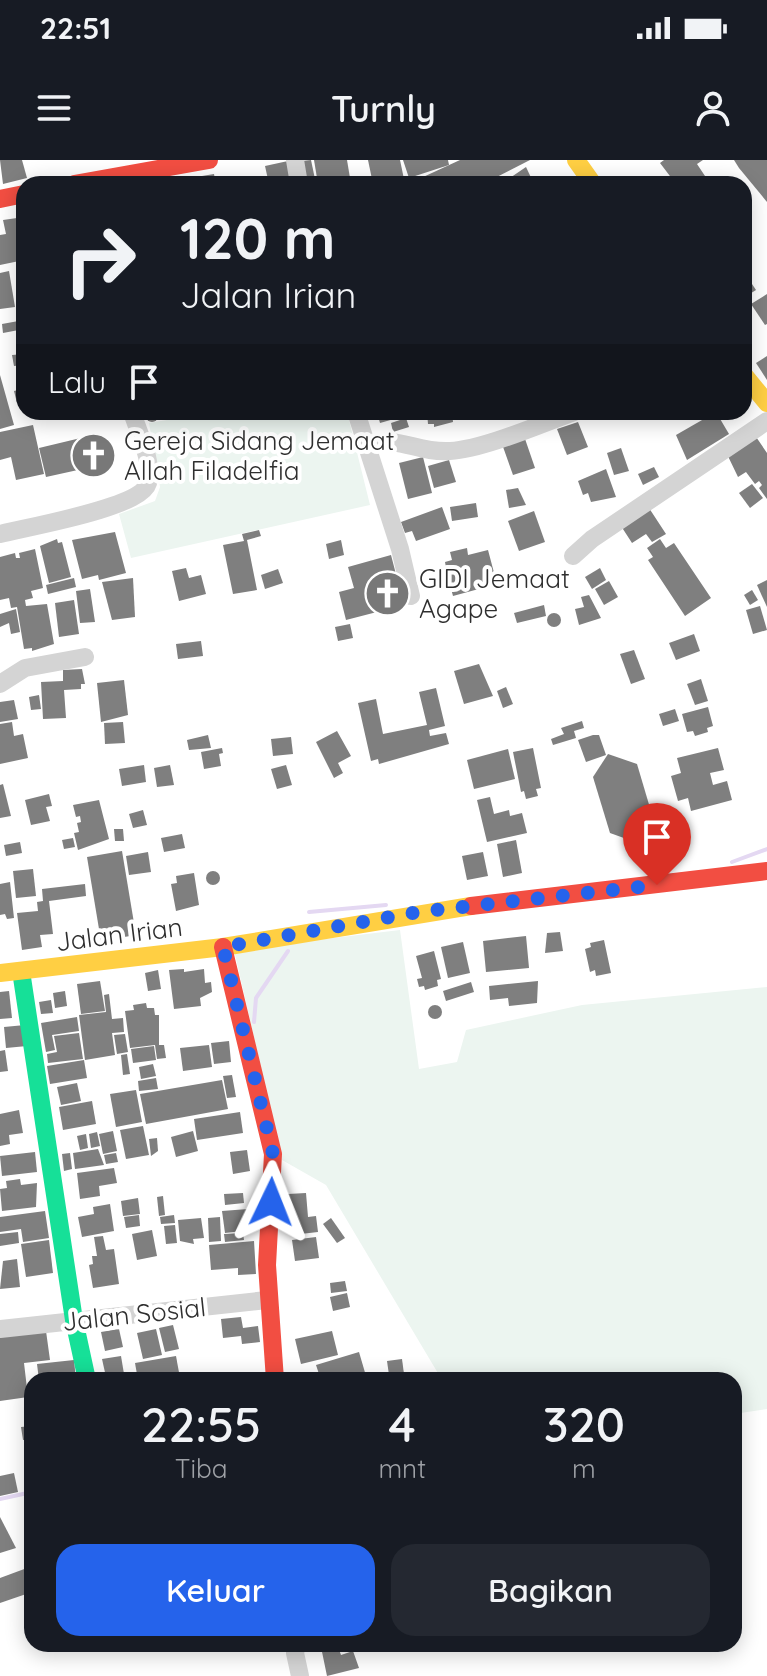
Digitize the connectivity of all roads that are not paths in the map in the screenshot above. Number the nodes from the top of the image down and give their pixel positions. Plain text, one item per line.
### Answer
1 (209, 160) edge
2 (122, 176) edge
3 (752, 385) edge
4 (767, 403) edge
5 (134, 420) edge
6 (358, 420) edge
7 (549, 420) edge
8 (767, 421) edge
9 (366, 444) junction
10 (0, 534) edge
11 (573, 556) dead end
12 (411, 596) dead end
13 (85, 657) dead end
14 (0, 684) edge
15 (767, 871) edge
16 (223, 947) junction
17 (21, 971) junction
18 (0, 973) edge
19 (267, 1300) junction
20 (74, 1320) junction
21 (0, 1329) edge
22 (85, 1372) edge
23 (274, 1372) edge
24 (295, 1652) edge
25 (300, 1676) edge

1 - 2 main road
3 - 4 main road
5 - 10 street
6 - 9 street
7 - 9 street
8 - 11 street
9 - 12 street
13 - 14 street
15 - 16 main road, Jalan Irian
16 - 17 main road, Jalan Irian
16 - 19 main road
17 - 18 main road, Jalan Irian
17 - 20 main road
19 - 20 street, Jalan Sosial
19 - 23 main road
20 - 21 street, Jalan Sosial
20 - 22 main road
24 - 25 street

